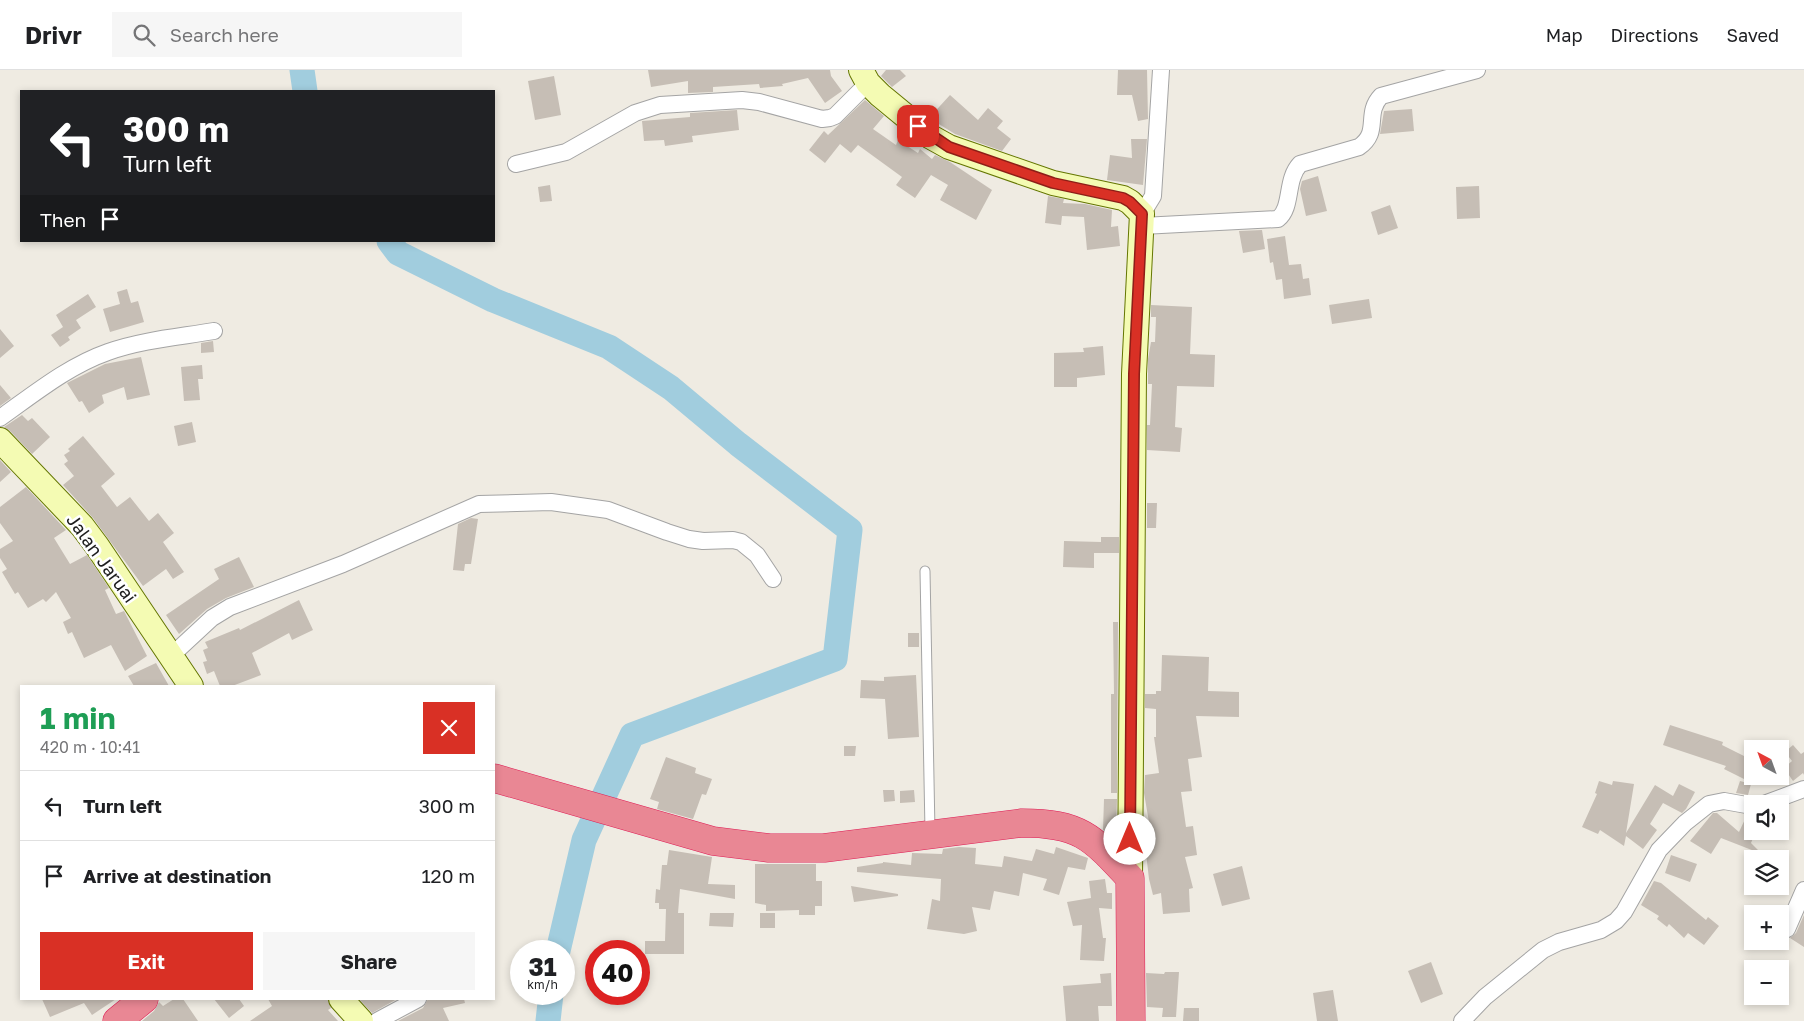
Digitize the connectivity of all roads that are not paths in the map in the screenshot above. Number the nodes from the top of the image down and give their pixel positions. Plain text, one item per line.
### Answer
1 (1162, 70) edge
2 (1477, 70) edge
3 (865, 76) edge
4 (516, 164) dead end
5 (1142, 220) junction
6 (214, 331) dead end
7 (0, 418) edge
8 (0, 440) edge
9 (925, 571) dead end
10 (773, 579) dead end
11 (171, 656) junction
12 (190, 685) edge
13 (495, 778) edge
14 (1804, 789) edge
15 (1788, 795) edge
16 (1744, 805) edge
17 (930, 834) junction
18 (1130, 878) junction
19 (1804, 890) edge
20 (1789, 924) edge
21 (143, 1000) edge
22 (342, 1000) edge
23 (416, 1000) edge
24 (1136, 1017) edge
25 (117, 1021) edge
26 (361, 1021) edge
27 (377, 1021) edge
28 (1462, 1021) edge

1 - 5 street
2 - 5 street
3 - 4 street
3 - 5 street
5 - 18 street
6 - 7 street
8 - 11 street, Jalan Jaruai
9 - 17 lane
10 - 11 street
11 - 12 street, Jalan Jaruai
13 - 17 highway
14 - 15 street
16 - 28 street
17 - 18 highway
18 - 24 highway
19 - 20 street
21 - 25 highway
22 - 26 street
23 - 27 street

